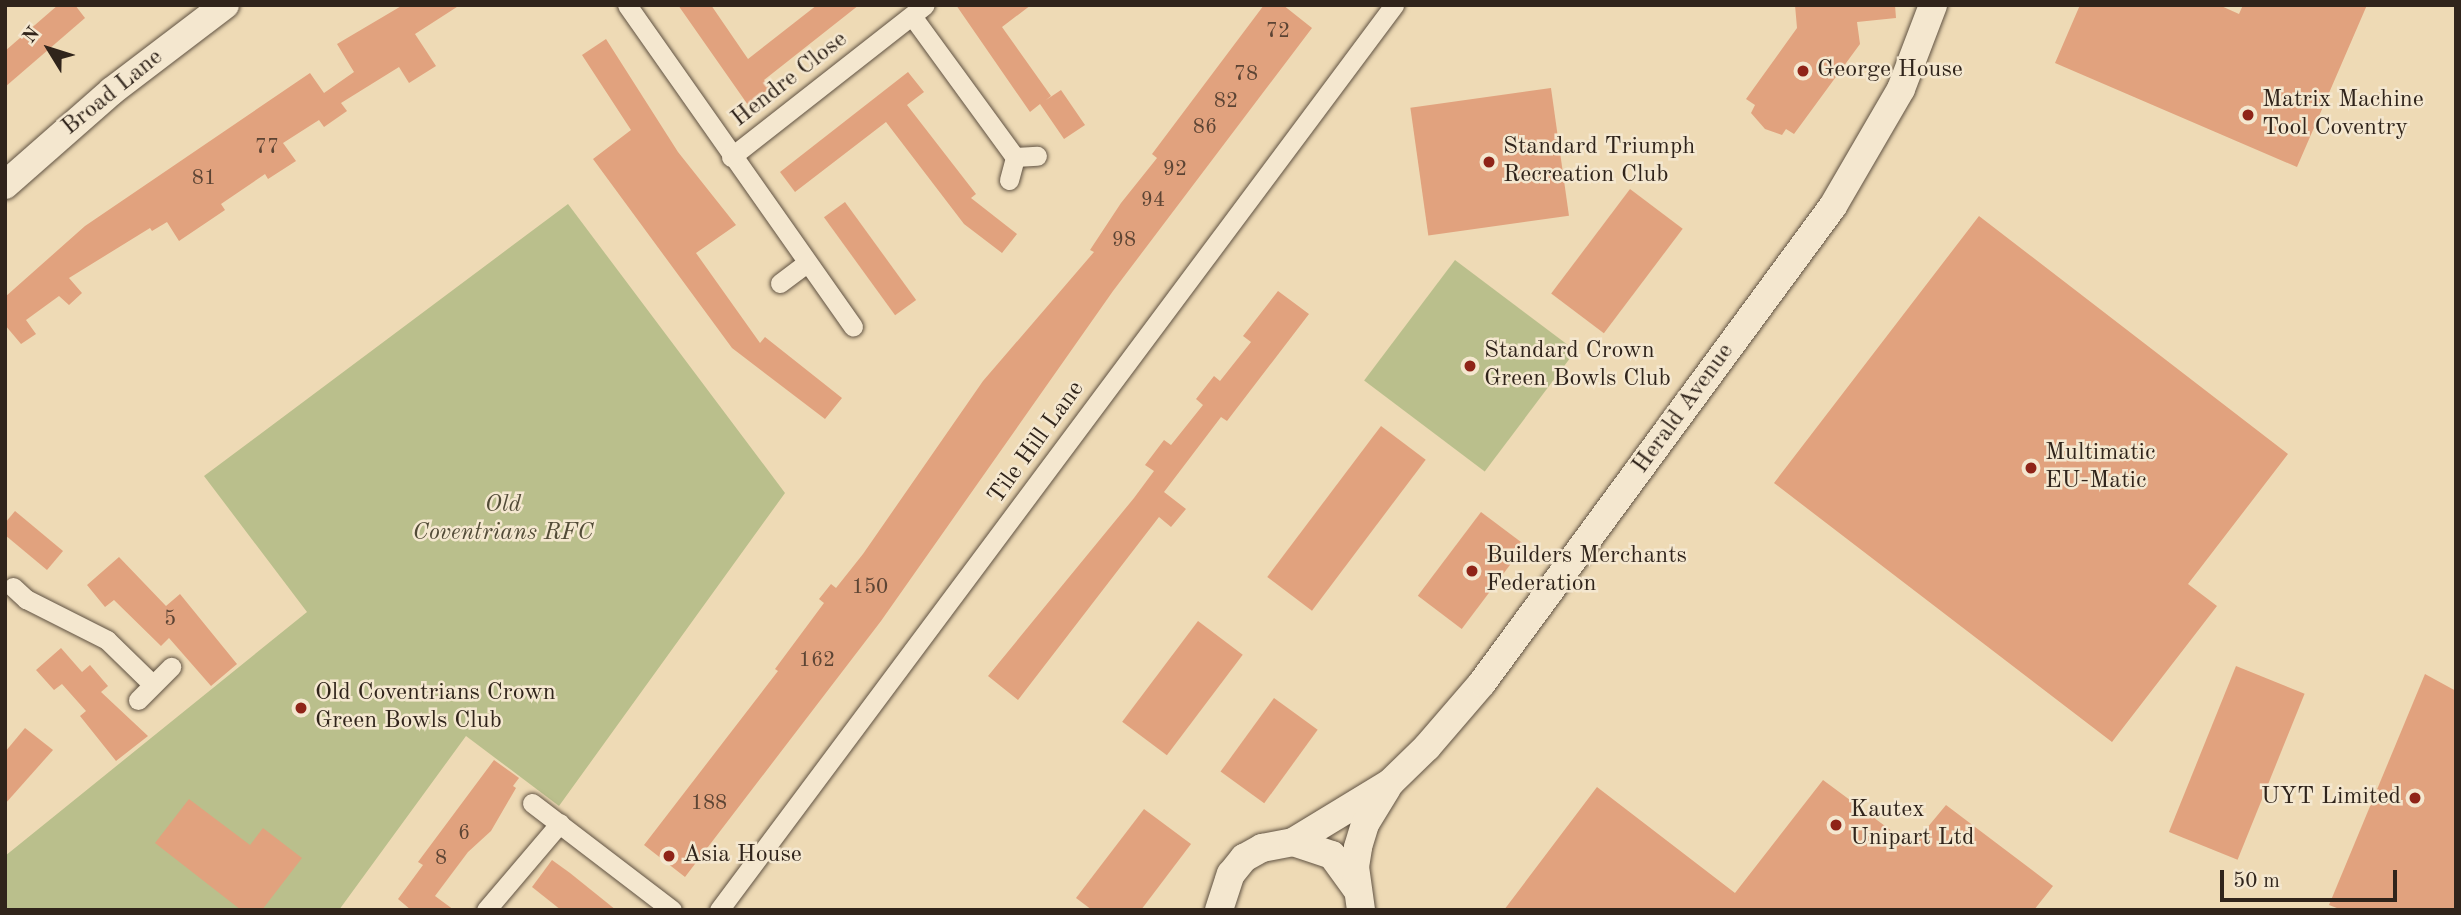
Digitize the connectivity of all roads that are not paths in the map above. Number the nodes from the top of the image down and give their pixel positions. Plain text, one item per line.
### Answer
1 (225, 5) edge
2 (627, 5) edge
3 (1394, 5) edge
4 (1933, 5) edge
5 (918, 10) edge
6 (1037, 156) dead end
7 (731, 157) junction
8 (1014, 157) junction
9 (1009, 180) dead end
10 (5, 185) edge
11 (807, 263) junction
12 (780, 283) dead end
13 (853, 327) dead end
14 (8, 588) edge
15 (172, 667) dead end
16 (151, 683) junction
17 (138, 700) dead end
18 (1390, 783) junction
19 (533, 803) dead end
20 (560, 824) junction
21 (1293, 842) junction
22 (1358, 899) edge
23 (486, 910) edge
24 (672, 910) edge
25 (719, 910) edge
26 (1219, 910) edge

1 - 10 main road, Broad Lane
2 - 7 street, Hendre Close
3 - 25 street, Tile Hill Lane
4 - 18 main road, Herald Avenue
5 - 7 street, Hendre Close
5 - 8 street, Hendre Close
6 - 8 street
7 - 11 street, Hendre Close
8 - 9 street
11 - 12 street
11 - 13 street, Hendre Close
14 - 16 street
15 - 16 street
16 - 17 street
18 - 21 main road, Herald Avenue
18 - 22 main road, Herald Avenue
19 - 20 street
20 - 23 street
20 - 24 street
21 - 22 main road
21 - 26 main road, Herald Avenue

